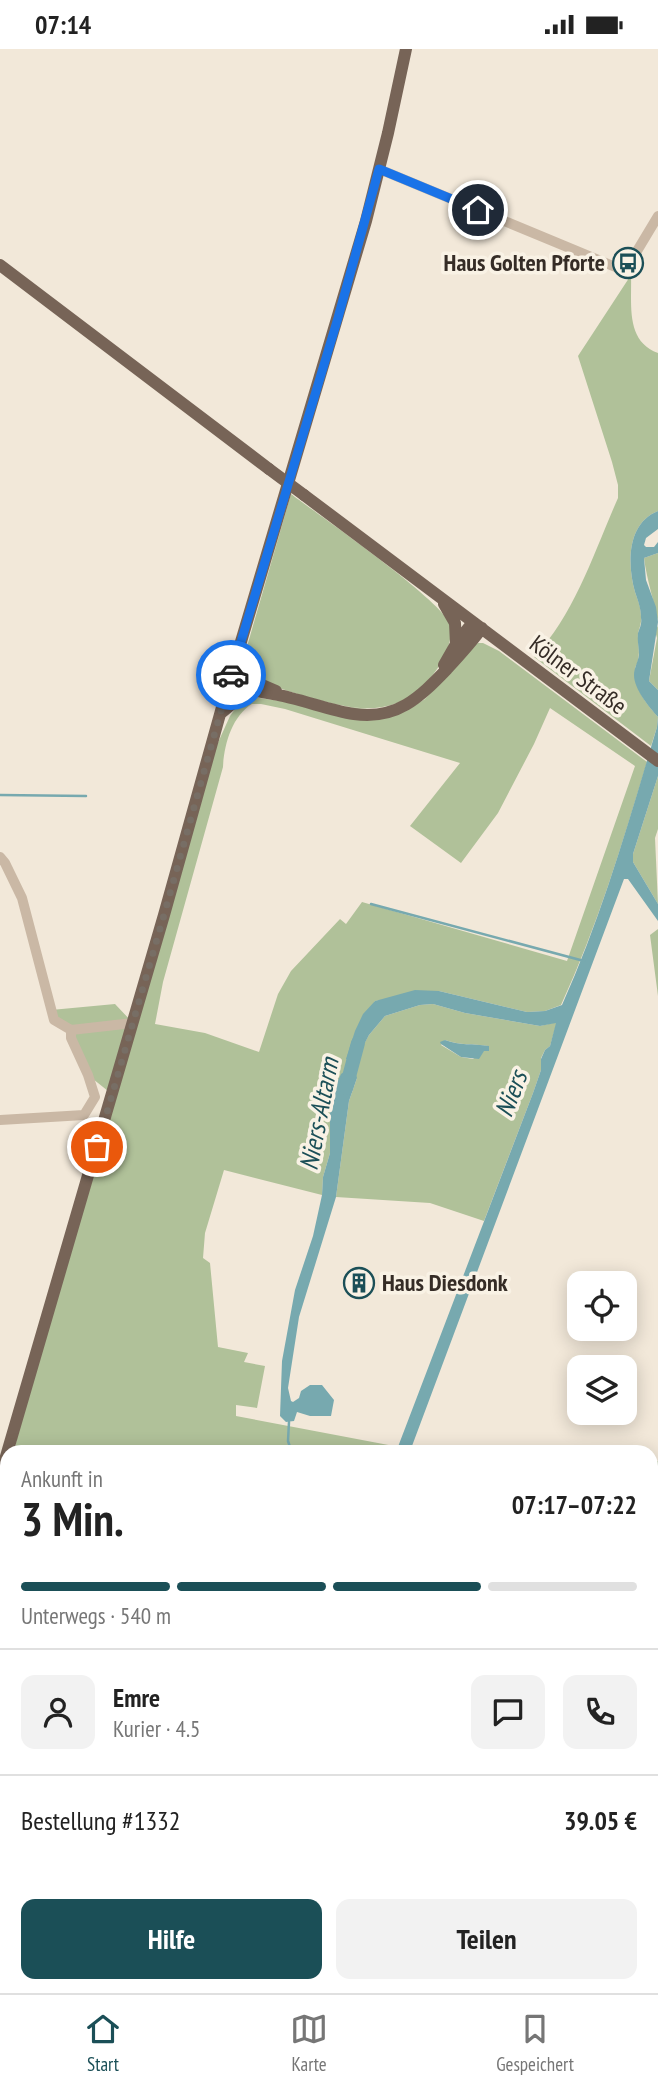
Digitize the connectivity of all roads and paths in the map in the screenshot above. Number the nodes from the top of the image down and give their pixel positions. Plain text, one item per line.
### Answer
1 (406, 49) edge
2 (379, 169) junction
3 (658, 216) edge
4 (0, 265) edge
5 (441, 598) junction
6 (478, 625) junction
7 (456, 644) junction
8 (230, 678) junction
9 (433, 683) junction
10 (253, 692) junction
11 (289, 697) junction
12 (219, 714) junction
13 (658, 761) edge
14 (0, 856) edge
15 (133, 1023) junction
16 (71, 1030) junction
17 (0, 1120) edge
18 (9, 1445) edge

1 - 2 main road
2 - 3 street
2 - 8 main road
4 - 5 main road, Kölner Straße, bridge
5 - 6 main road, Kölner Straße
5 - 7 main road
6 - 7 main road
6 - 9 main road
6 - 13 main road, Kölner Straße
7 - 9 main road
8 - 10 main road
8 - 11 main road
8 - 12 main road
9 - 11 main road
10 - 11 main road
10 - 12 main road
12 - 15 main road
14 - 16 street
15 - 16 street
15 - 18 main road
16 - 17 street

